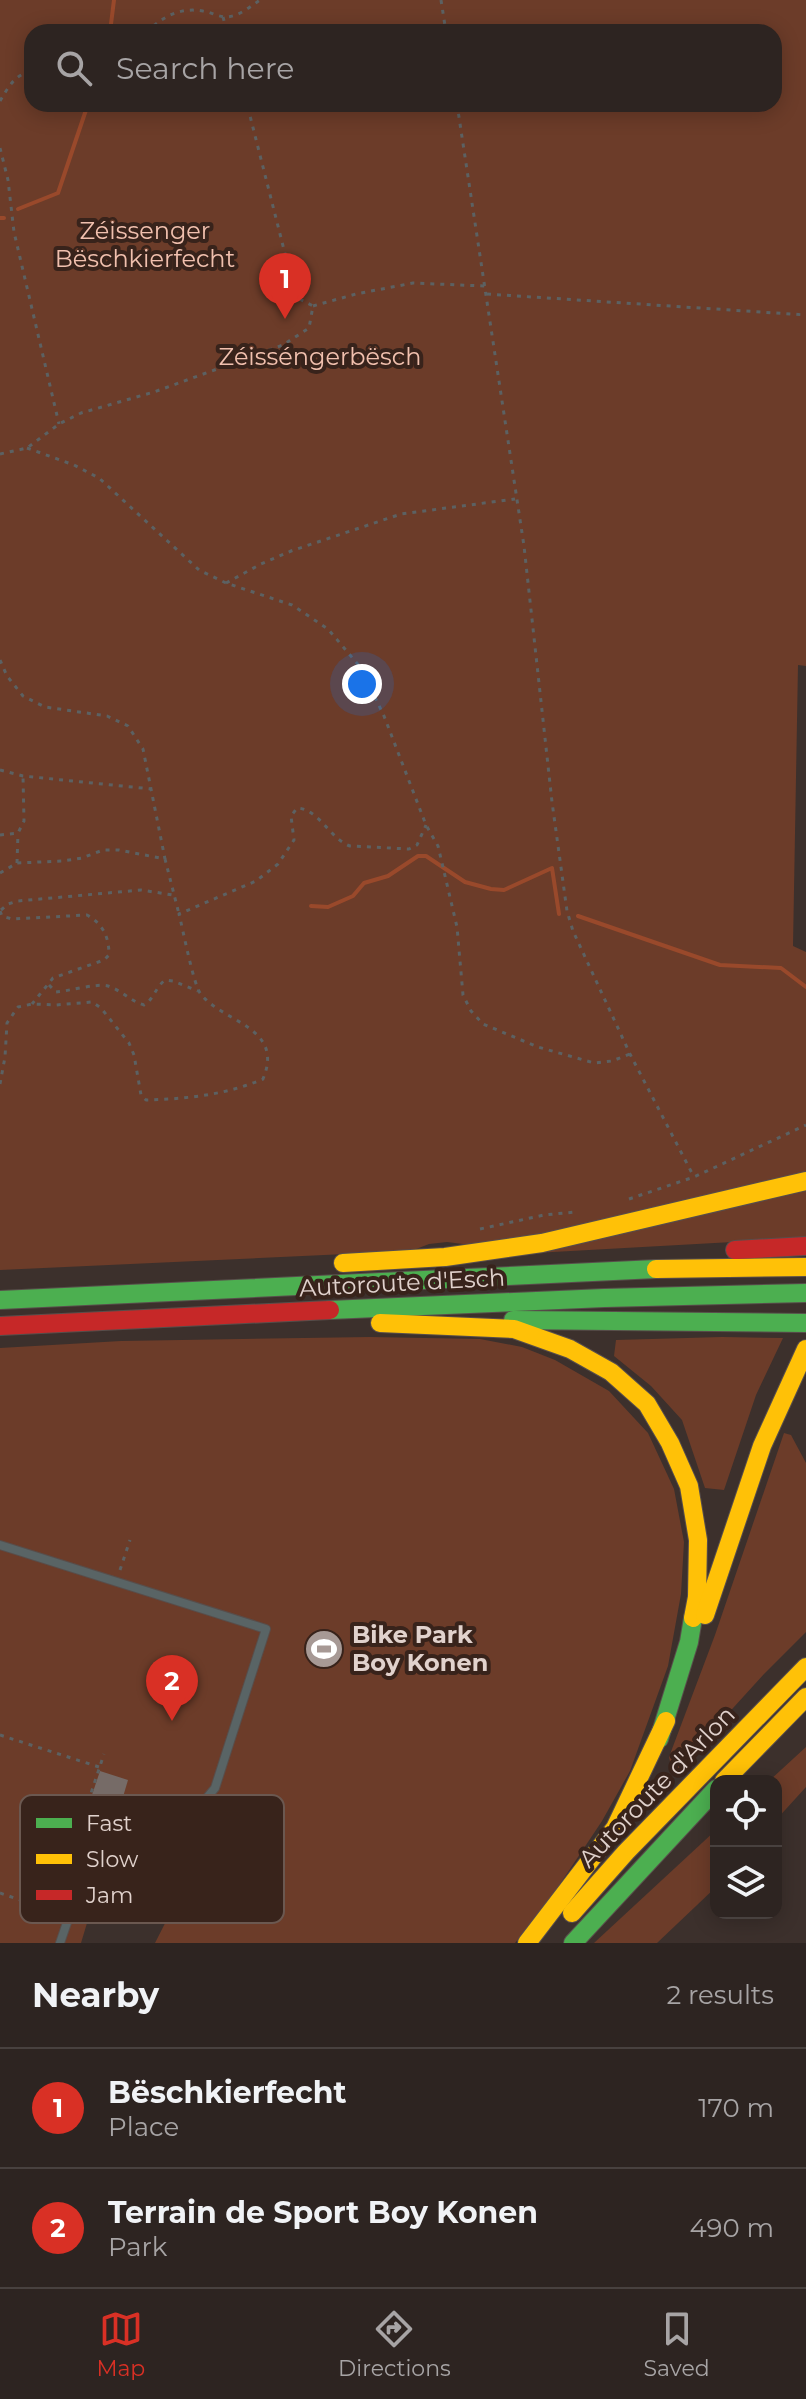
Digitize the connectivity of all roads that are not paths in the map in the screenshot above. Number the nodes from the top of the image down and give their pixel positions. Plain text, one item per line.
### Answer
1 (806, 1181) edge
2 (806, 1246) edge
3 (322, 1265) dead end
4 (806, 1267) edge
5 (197, 1273) dead end
6 (340, 1282) junction
7 (806, 1293) edge
8 (63, 1296) junction
9 (0, 1300) edge
10 (321, 1311) junction
11 (806, 1323) edge
12 (0, 1326) edge
13 (806, 1349) edge
14 (0, 1545) edge
15 (806, 1667) edge
16 (806, 1697) edge
17 (659, 1739) junction
18 (730, 1775) edge
19 (209, 1795) edge
20 (710, 1795) edge
21 (67, 1923) edge
22 (60, 1943) edge
23 (527, 1943) edge
24 (545, 1943) edge
25 (573, 1943) edge

1 - 3 highway
2 - 6 highway
4 - 6 highway, Autoroute d'Esch
5 - 8 highway
6 - 8 highway, Autoroute d'Esch
7 - 10 highway, Autoroute d'Esch
8 - 9 highway, Autoroute d'Esch
10 - 11 highway
10 - 12 highway, Autoroute d'Esch
10 - 17 highway
13 - 17 highway
14 - 19 lane
15 - 24 highway, Autoroute d'Arlon
16 - 18 highway, Autoroute d'Arlon
17 - 23 highway
20 - 25 highway, Autoroute d'Arlon
21 - 22 lane

